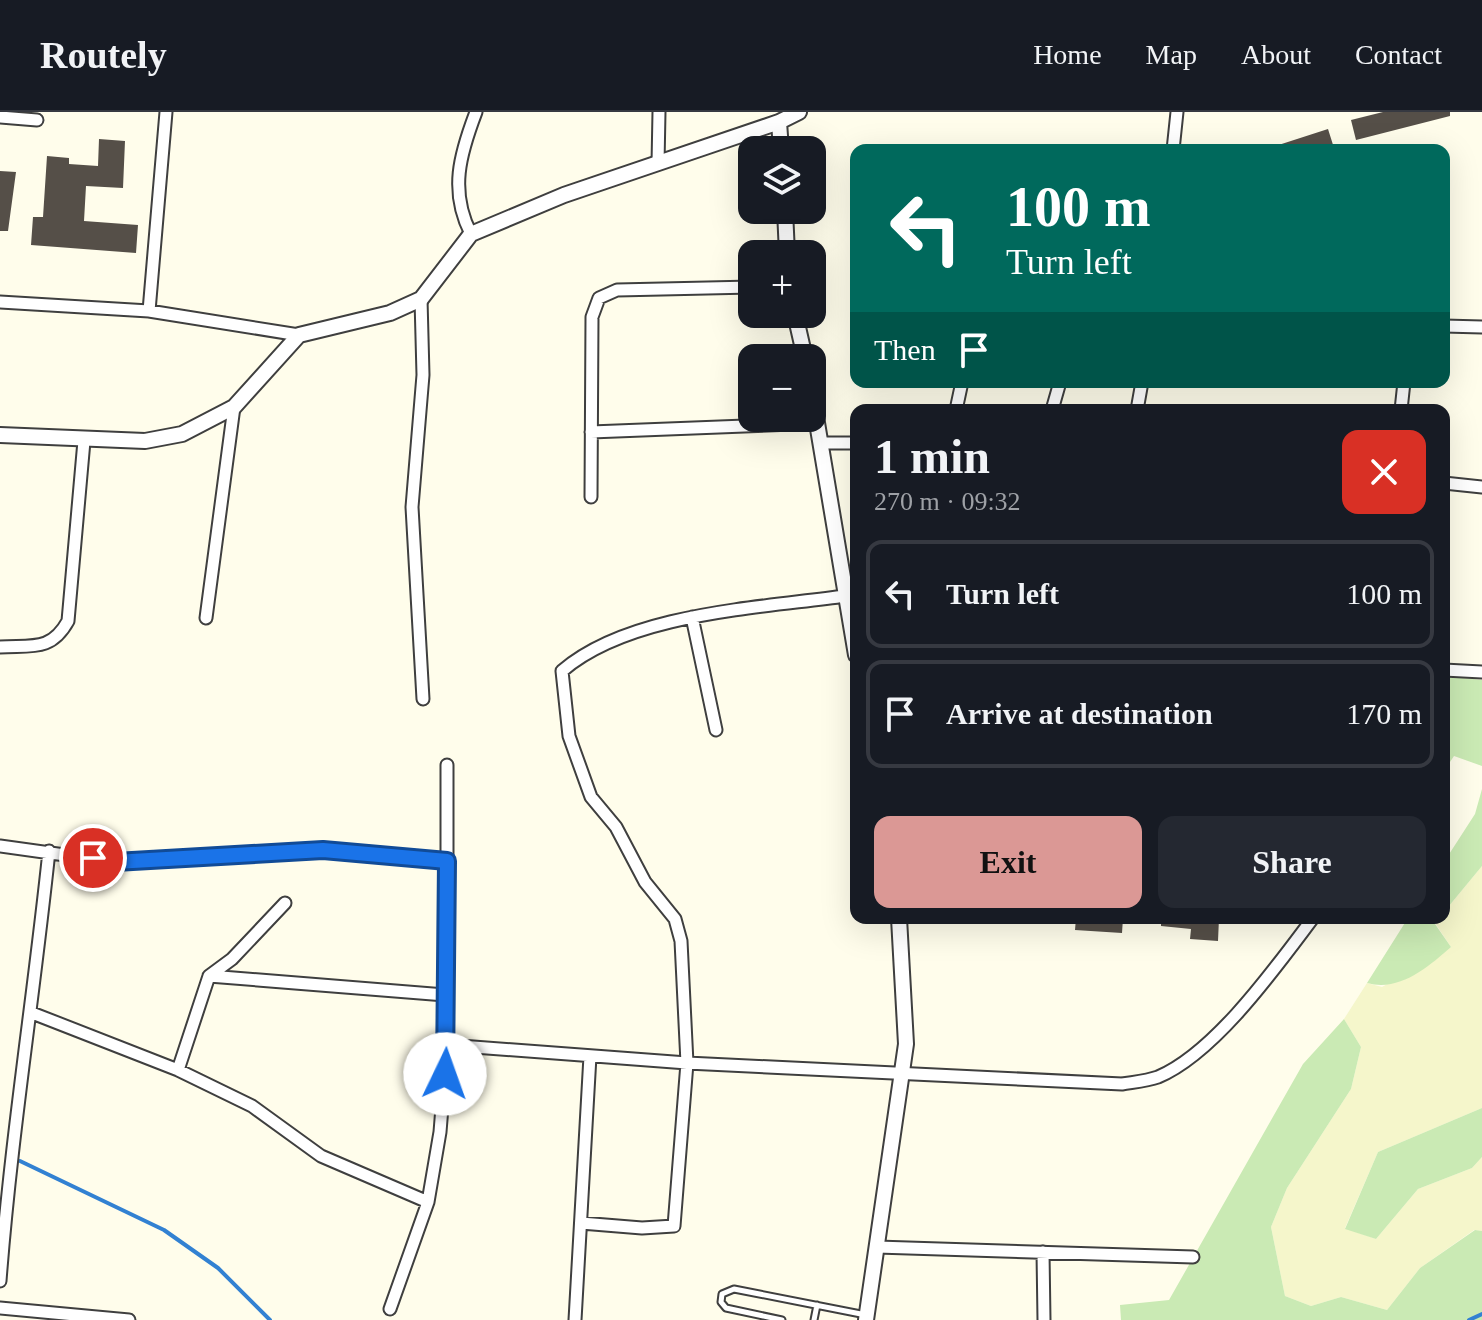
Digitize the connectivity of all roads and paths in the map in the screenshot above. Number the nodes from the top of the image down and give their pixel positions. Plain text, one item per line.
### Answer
1 (166, 112) edge
2 (476, 112) edge
3 (659, 112) edge
4 (799, 112) edge
5 (1177, 112) edge
6 (0, 117) edge
7 (37, 120) dead end
8 (779, 122) junction
9 (780, 136) edge
10 (1174, 144) edge
11 (658, 164) junction
12 (471, 234) junction
13 (738, 287) edge
14 (421, 299) junction
15 (0, 302) edge
16 (149, 311) junction
17 (1450, 326) edge
18 (1482, 327) edge
19 (299, 335) junction
20 (234, 407) junction
21 (738, 426) edge
22 (591, 432) junction
23 (820, 432) edge
24 (0, 435) edge
25 (84, 441) junction
26 (823, 443) junction
27 (850, 443) edge
28 (1450, 484) edge
29 (1482, 487) edge
30 (591, 497) dead end
31 (845, 596) junction
32 (850, 615) edge
33 (692, 617) junction
34 (206, 618) dead end
35 (0, 647) edge
36 (1450, 670) edge
37 (1482, 672) edge
38 (423, 699) dead end
39 (716, 730) dead end
40 (447, 765) dead end
41 (0, 846) edge
42 (49, 851) junction
43 (447, 861) junction
44 (285, 903) dead end
45 (899, 924) edge
46 (1306, 924) edge
47 (209, 976) junction
48 (445, 995) junction
49 (32, 1013) junction
50 (447, 1045) junction
51 (590, 1056) junction
52 (687, 1063) junction
53 (178, 1070) junction
54 (903, 1073) junction
55 (428, 1202) junction
56 (581, 1223) junction
57 (877, 1247) junction
58 (1043, 1252) junction
59 (1193, 1257) dead end
60 (0, 1281) edge
61 (817, 1305) junction
62 (0, 1308) edge
63 (390, 1309) dead end
64 (866, 1318) edge
65 (129, 1320) edge
66 (575, 1320) edge
67 (782, 1320) edge
68 (814, 1320) edge
69 (1044, 1320) edge

1 - 16 street
2 - 12 street
3 - 11 street
4 - 8 street
5 - 10 street
6 - 7 street
8 - 9 street
8 - 11 street
11 - 12 street
12 - 14 street
13 - 22 street
14 - 19 street
14 - 38 street
15 - 16 street
16 - 19 street
17 - 18 street
19 - 20 street
20 - 25 street
20 - 34 street
21 - 22 street
22 - 30 street
23 - 26 street
24 - 25 street
25 - 35 street
26 - 27 street
26 - 31 street
28 - 29 street
31 - 32 street
31 - 33 street
33 - 39 street
33 - 52 street
36 - 37 street
40 - 43 street
41 - 42 street
42 - 43 street
42 - 49 street
43 - 48 street
44 - 47 street
45 - 54 street
46 - 54 street
47 - 48 street
47 - 53 street
48 - 50 street
49 - 53 street
49 - 60 street
50 - 51 street
50 - 55 street
51 - 52 street
51 - 56 street
52 - 54 street
52 - 56 street
53 - 55 street
54 - 57 street
55 - 63 street
56 - 66 street
57 - 58 street
57 - 64 street
58 - 59 street
58 - 69 street
61 - 64 lane
61 - 67 lane
61 - 68 lane
62 - 65 street

